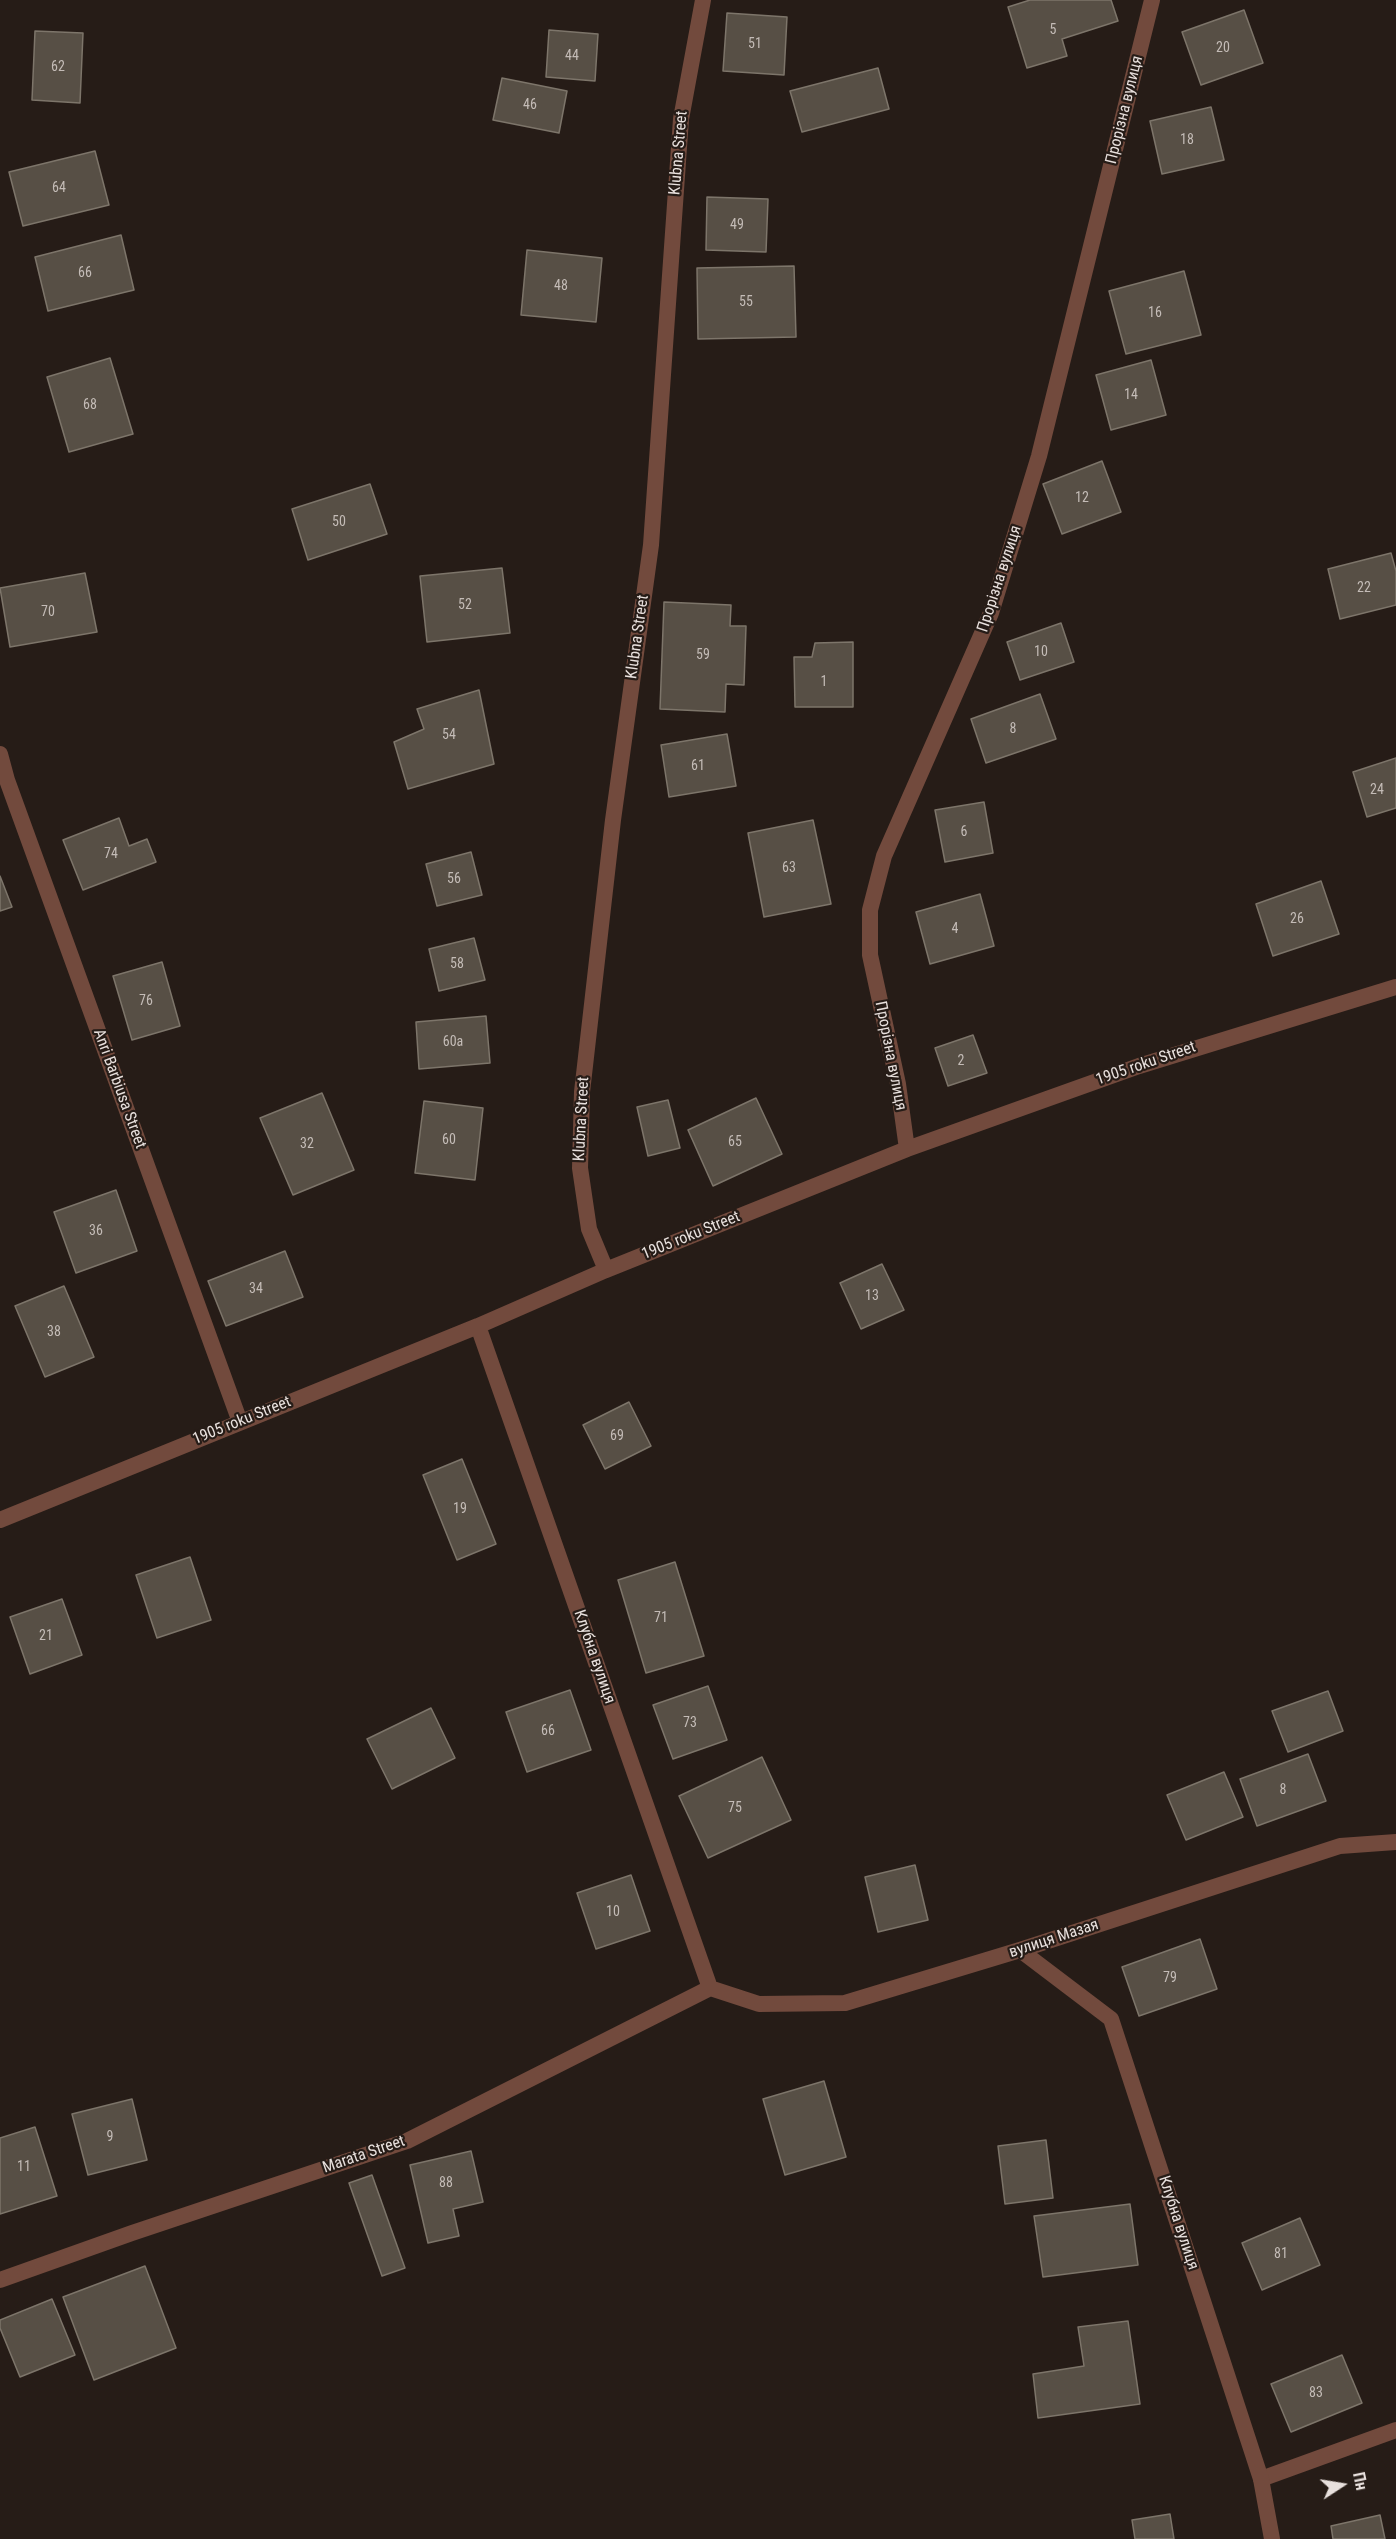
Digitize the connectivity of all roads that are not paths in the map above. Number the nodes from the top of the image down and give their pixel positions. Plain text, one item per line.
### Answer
1 (703, 0) edge
2 (1152, 0) edge
3 (0, 754) edge
4 (3, 782) edge
5 (1396, 987) edge
6 (907, 1149) junction
7 (606, 1270) junction
8 (478, 1326) junction
9 (240, 1422) junction
10 (0, 1520) edge
11 (1396, 1842) edge
12 (1020, 1950) junction
13 (710, 1988) junction
14 (0, 2280) edge
15 (1396, 2430) edge
16 (1261, 2479) junction
17 (1272, 2539) edge

1 - 7 street, Klubna Street
2 - 6 street, Прорізна вулиця
3 - 4 street, Anri Barbiusa Street
4 - 9 street, Anri Barbiusa Street
5 - 6 street, 1905 roku Street
6 - 7 street, 1905 roku Street
7 - 8 street, 1905 roku Street
8 - 9 street, 1905 roku Street
8 - 13 street, Клубна вулиця
9 - 10 street, 1905 roku Street
11 - 12 street, вулиця Мазая
12 - 13 street, вулиця Мазая
12 - 16 street, Клубна вулиця
13 - 14 street, Marata Street
15 - 16 street
16 - 17 street, Клубна вулиця

